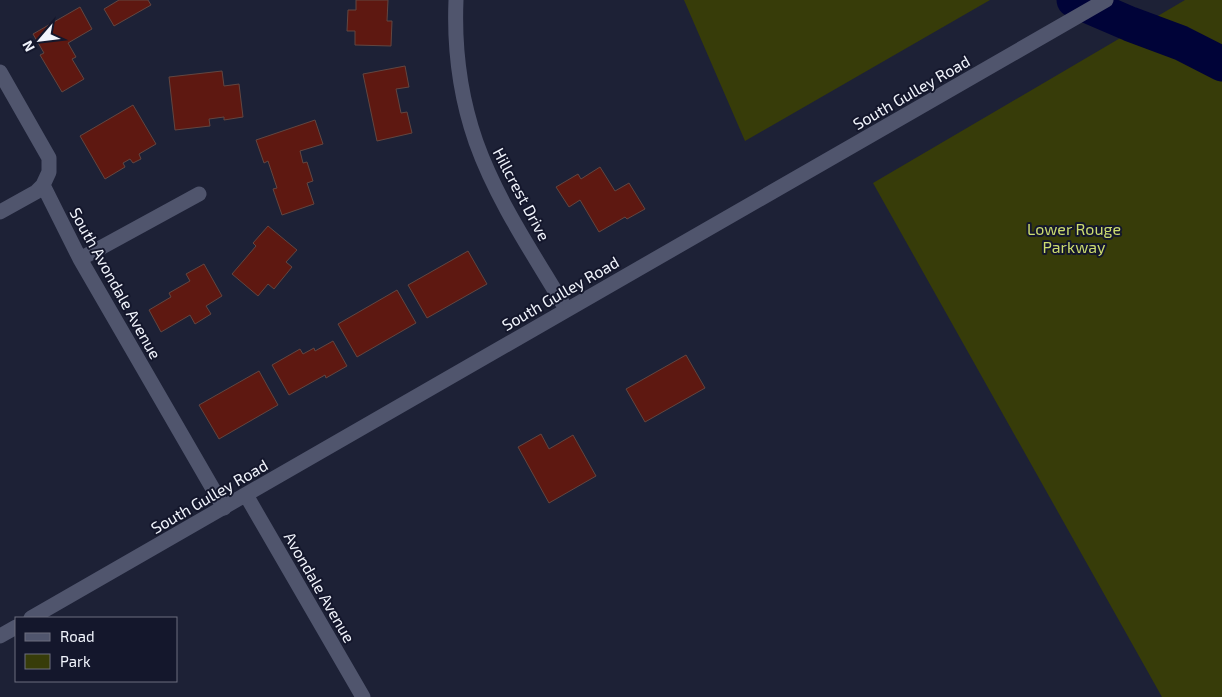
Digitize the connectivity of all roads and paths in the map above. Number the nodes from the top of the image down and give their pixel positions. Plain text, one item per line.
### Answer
1 (456, 0) edge
2 (1106, 0) edge
3 (0, 72) edge
4 (43, 185) junction
5 (199, 194) dead end
6 (0, 212) edge
7 (80, 260) junction
8 (566, 309) junction
9 (246, 495) junction
10 (224, 508) junction
11 (33, 617) edge
12 (15, 628) edge
13 (0, 636) edge
14 (363, 697) edge

1 - 8 street, Hillcrest Drive
2 - 8 street, South Gulley Road
3 - 4 street
4 - 6 street
4 - 7 street, South Avondale Avenue
5 - 7 street
7 - 10 street, South Avondale Avenue
8 - 9 street, South Gulley Road
9 - 10 street, South Gulley Road
9 - 14 street, Avondale Avenue
10 - 11 street, South Gulley Road
12 - 13 street

